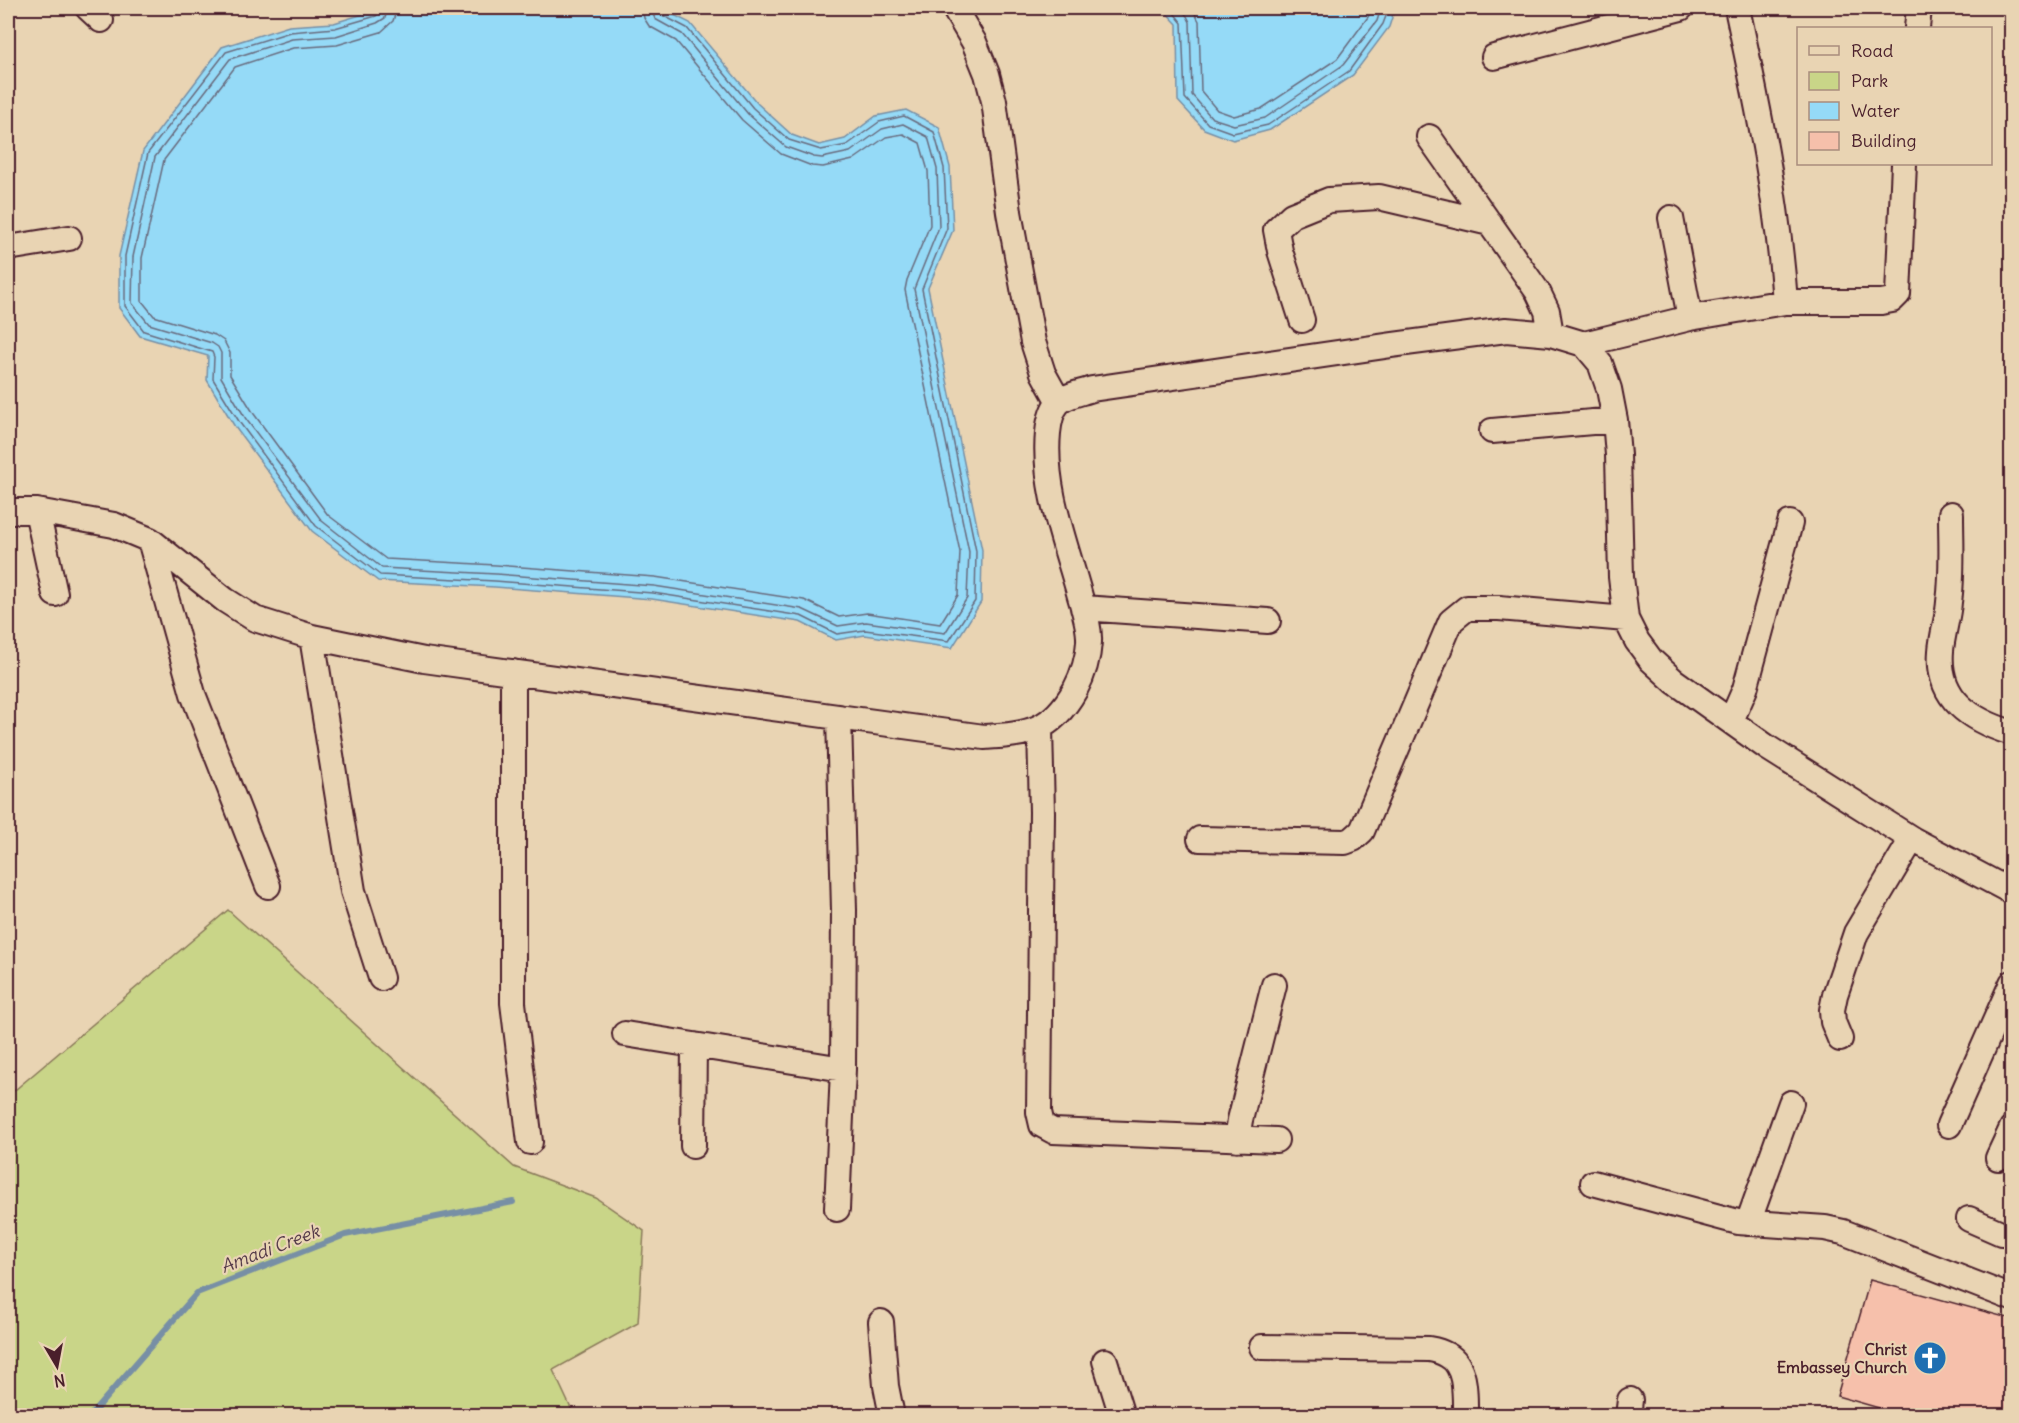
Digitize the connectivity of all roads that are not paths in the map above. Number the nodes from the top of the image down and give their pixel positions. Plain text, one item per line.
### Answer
1 (954, 8) edge
2 (1682, 8) edge
3 (1737, 8) edge
4 (1919, 8) edge
5 (1917, 27) edge
6 (1494, 57) dead end
7 (1429, 137) dead end
8 (1904, 165) edge
9 (1671, 218) dead end
10 (1490, 223) junction
11 (69, 238) dead end
12 (8, 248) edge
13 (1785, 302) junction
14 (1690, 318) junction
15 (1302, 320) dead end
16 (1551, 334) junction
17 (1584, 344) junction
18 (1059, 402) junction
19 (1616, 420) junction
20 (1492, 431) dead end
21 (8, 511) edge
22 (37, 511) junction
23 (1951, 514) dead end
24 (1790, 523) dead end
25 (150, 540) junction
26 (55, 594) dead end
27 (1083, 608) junction
28 (1626, 619) junction
29 (1268, 621) dead end
30 (312, 638) junction
31 (513, 672) junction
32 (839, 717) junction
33 (1731, 721) junction
34 (1040, 728) junction
35 (2012, 733) edge
36 (1200, 838) dead end
37 (1912, 839) junction
38 (2009, 884) edge
39 (268, 886) dead end
40 (381, 978) dead end
41 (2012, 983) edge
42 (1274, 985) dead end
43 (625, 1034) dead end
44 (1840, 1039) dead end
45 (694, 1045) junction
46 (843, 1069) junction
47 (1791, 1103) dead end
48 (1948, 1125) dead end
49 (2012, 1128) edge
50 (1237, 1139) junction
51 (1276, 1140) dead end
52 (530, 1142) dead end
53 (693, 1146) dead end
54 (1998, 1158) dead end
55 (1593, 1183) dead end
56 (837, 1209) dead end
57 (1969, 1219) dead end
58 (1748, 1223) junction
59 (2012, 1233) edge
60 (2012, 1298) edge
61 (881, 1322) dead end
62 (1262, 1347) dead end
63 (1105, 1361) dead end
64 (892, 1416) edge
65 (1122, 1416) edge
66 (1466, 1416) edge

1 - 18 street
2 - 6 street
3 - 13 street
4 - 5 street
7 - 10 street
8 - 13 street
9 - 14 street
10 - 15 street
10 - 16 street
11 - 12 street
13 - 14 street
14 - 17 street
16 - 17 street
16 - 18 street
17 - 19 street
18 - 27 street
19 - 20 street
19 - 28 street
21 - 22 street
22 - 25 street
22 - 26 street
23 - 35 street
24 - 33 street
25 - 30 street
25 - 39 street
27 - 29 street
27 - 34 street
28 - 33 street
28 - 36 street
30 - 31 street
30 - 40 street
31 - 32 street
31 - 52 street
32 - 34 street
32 - 46 street
33 - 37 street
34 - 50 street
37 - 38 street
37 - 44 street
41 - 48 street
42 - 50 street
43 - 45 street
45 - 46 street
45 - 53 street
46 - 56 street
47 - 58 street
49 - 54 street
50 - 51 street
55 - 58 street
57 - 59 street
58 - 60 street
61 - 64 street
62 - 66 street
63 - 65 street

